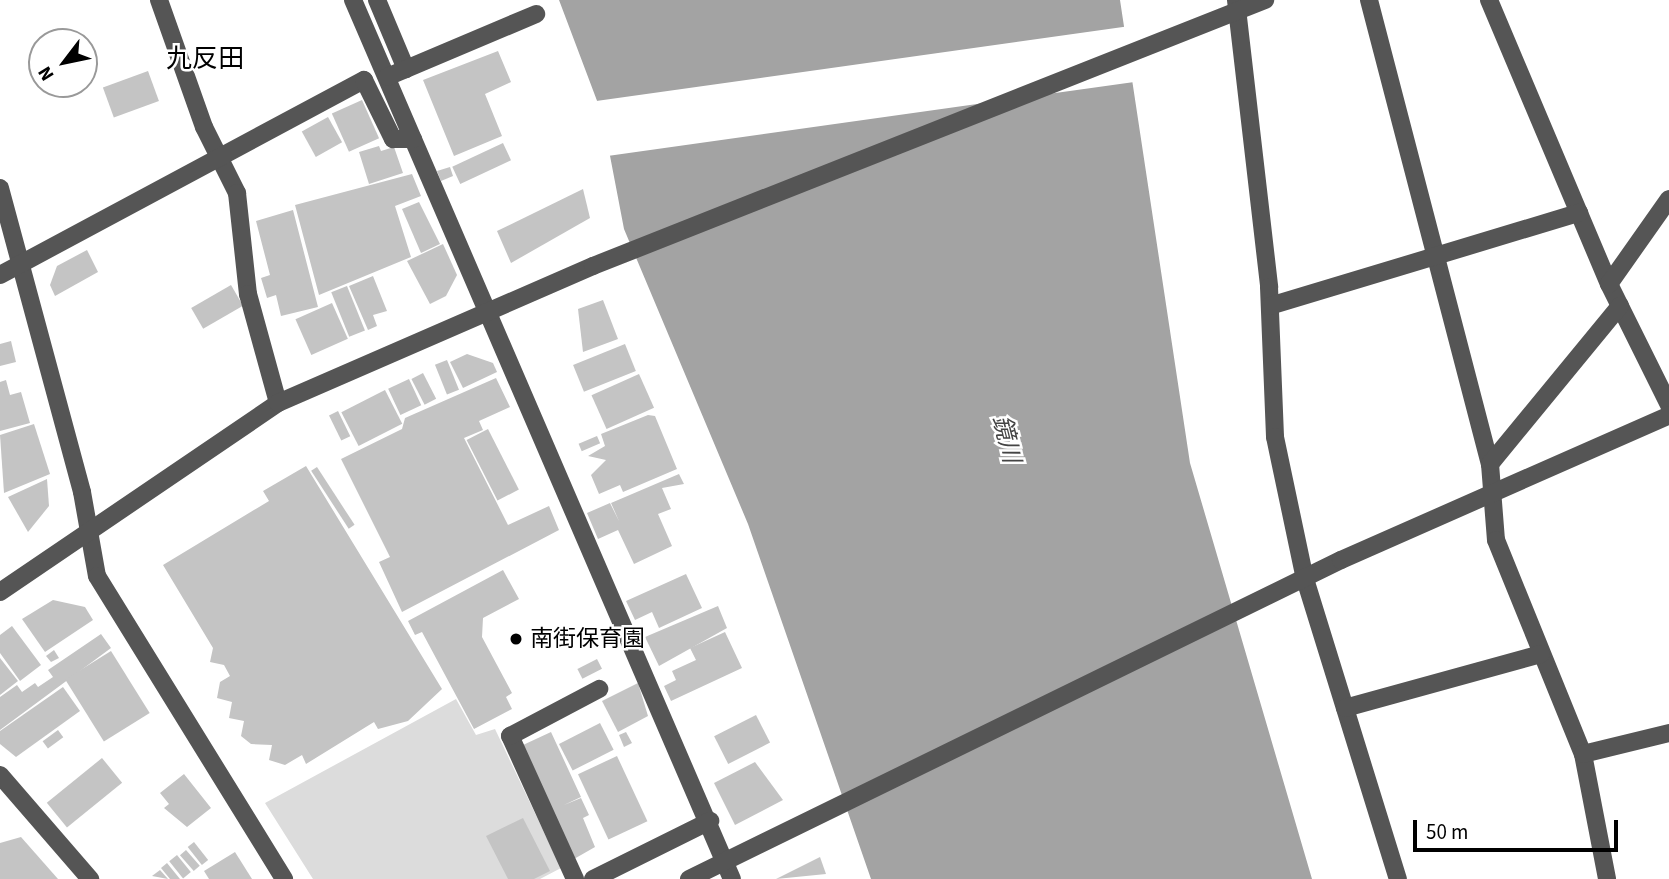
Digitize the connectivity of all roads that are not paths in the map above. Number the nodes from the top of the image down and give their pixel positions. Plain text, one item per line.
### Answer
1 (159, 0) edge
2 (353, 0) edge
3 (377, 0) edge
4 (1265, 0) edge
5 (1369, 0) edge
6 (1489, 0) edge
7 (1238, 4) edge
8 (536, 14) dead end
9 (406, 69) junction
10 (387, 77) junction
11 (413, 139) junction
12 (220, 158) junction
13 (0, 188) edge
14 (1669, 199) edge
15 (1579, 213) junction
16 (1436, 257) junction
17 (20, 263) junction
18 (0, 275) edge
19 (1609, 284) junction
20 (1270, 306) junction
21 (1620, 306) junction
22 (486, 313) junction
23 (278, 403) junction
24 (1669, 405) edge
25 (1669, 415) edge
26 (1490, 464) junction
27 (1492, 495) junction
28 (87, 533) junction
29 (1305, 579) junction
30 (0, 592) edge
31 (1541, 654) junction
32 (599, 689) dead end
33 (1345, 708) junction
34 (1669, 733) edge
35 (1583, 754) junction
36 (0, 775) edge
37 (710, 821) junction
38 (726, 861) junction
39 (90, 879) edge
40 (284, 879) edge
41 (575, 879) edge
42 (593, 879) edge
43 (689, 879) edge
44 (732, 879) edge
45 (1398, 879) edge
46 (1607, 879) edge

1 - 12 street
2 - 10 street
3 - 9 street
4 - 7 street
5 - 16 street
6 - 15 street
7 - 20 street
7 - 22 street
8 - 9 street
9 - 10 street
10 - 11 street
11 - 12 street
11 - 22 street
12 - 17 street
12 - 23 street
13 - 17 street
14 - 19 street
15 - 16 street
15 - 19 street
16 - 20 street
16 - 26 street
17 - 18 street
17 - 28 street
19 - 21 street
20 - 29 street
21 - 24 street
21 - 26 street
22 - 23 street
22 - 37 street
23 - 28 street
25 - 27 street
26 - 27 street
27 - 29 street
27 - 31 street
28 - 30 street
28 - 40 street
29 - 33 street
29 - 38 street
31 - 33 street
31 - 35 street
32 - 41 street
33 - 45 street
34 - 35 street
35 - 46 street
36 - 39 street
37 - 38 street
37 - 42 street
38 - 43 street
38 - 44 street

